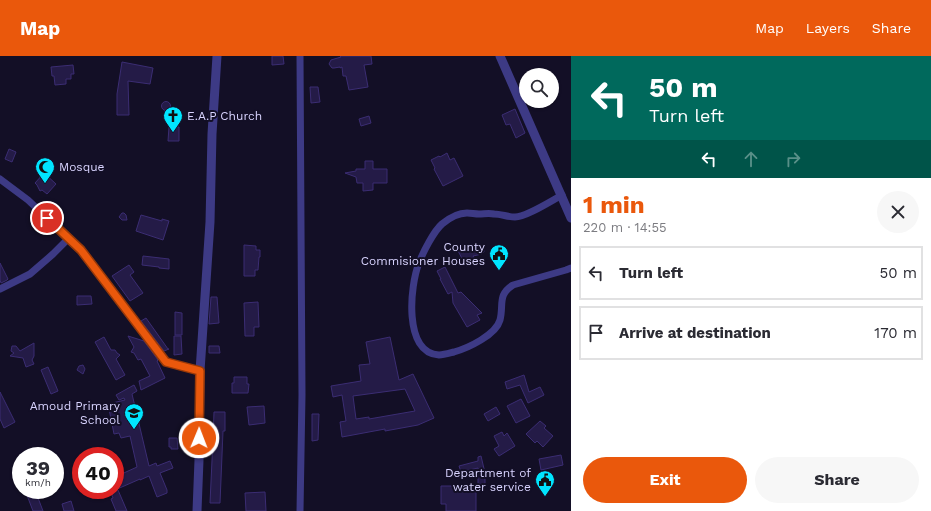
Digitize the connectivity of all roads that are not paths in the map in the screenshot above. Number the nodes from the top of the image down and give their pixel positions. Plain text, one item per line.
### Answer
1 (217, 56) edge
2 (300, 56) edge
3 (500, 56) edge
4 (0, 179) edge
5 (562, 195) junction
6 (571, 218) edge
7 (69, 238) junction
8 (571, 268) edge
9 (0, 289) edge
10 (200, 371) junction
11 (197, 511) edge
12 (300, 511) edge

1 - 10 street
2 - 12 street
3 - 5 street
4 - 7 street
5 - 6 street
5 - 8 street
7 - 9 street
7 - 10 street
10 - 11 street

